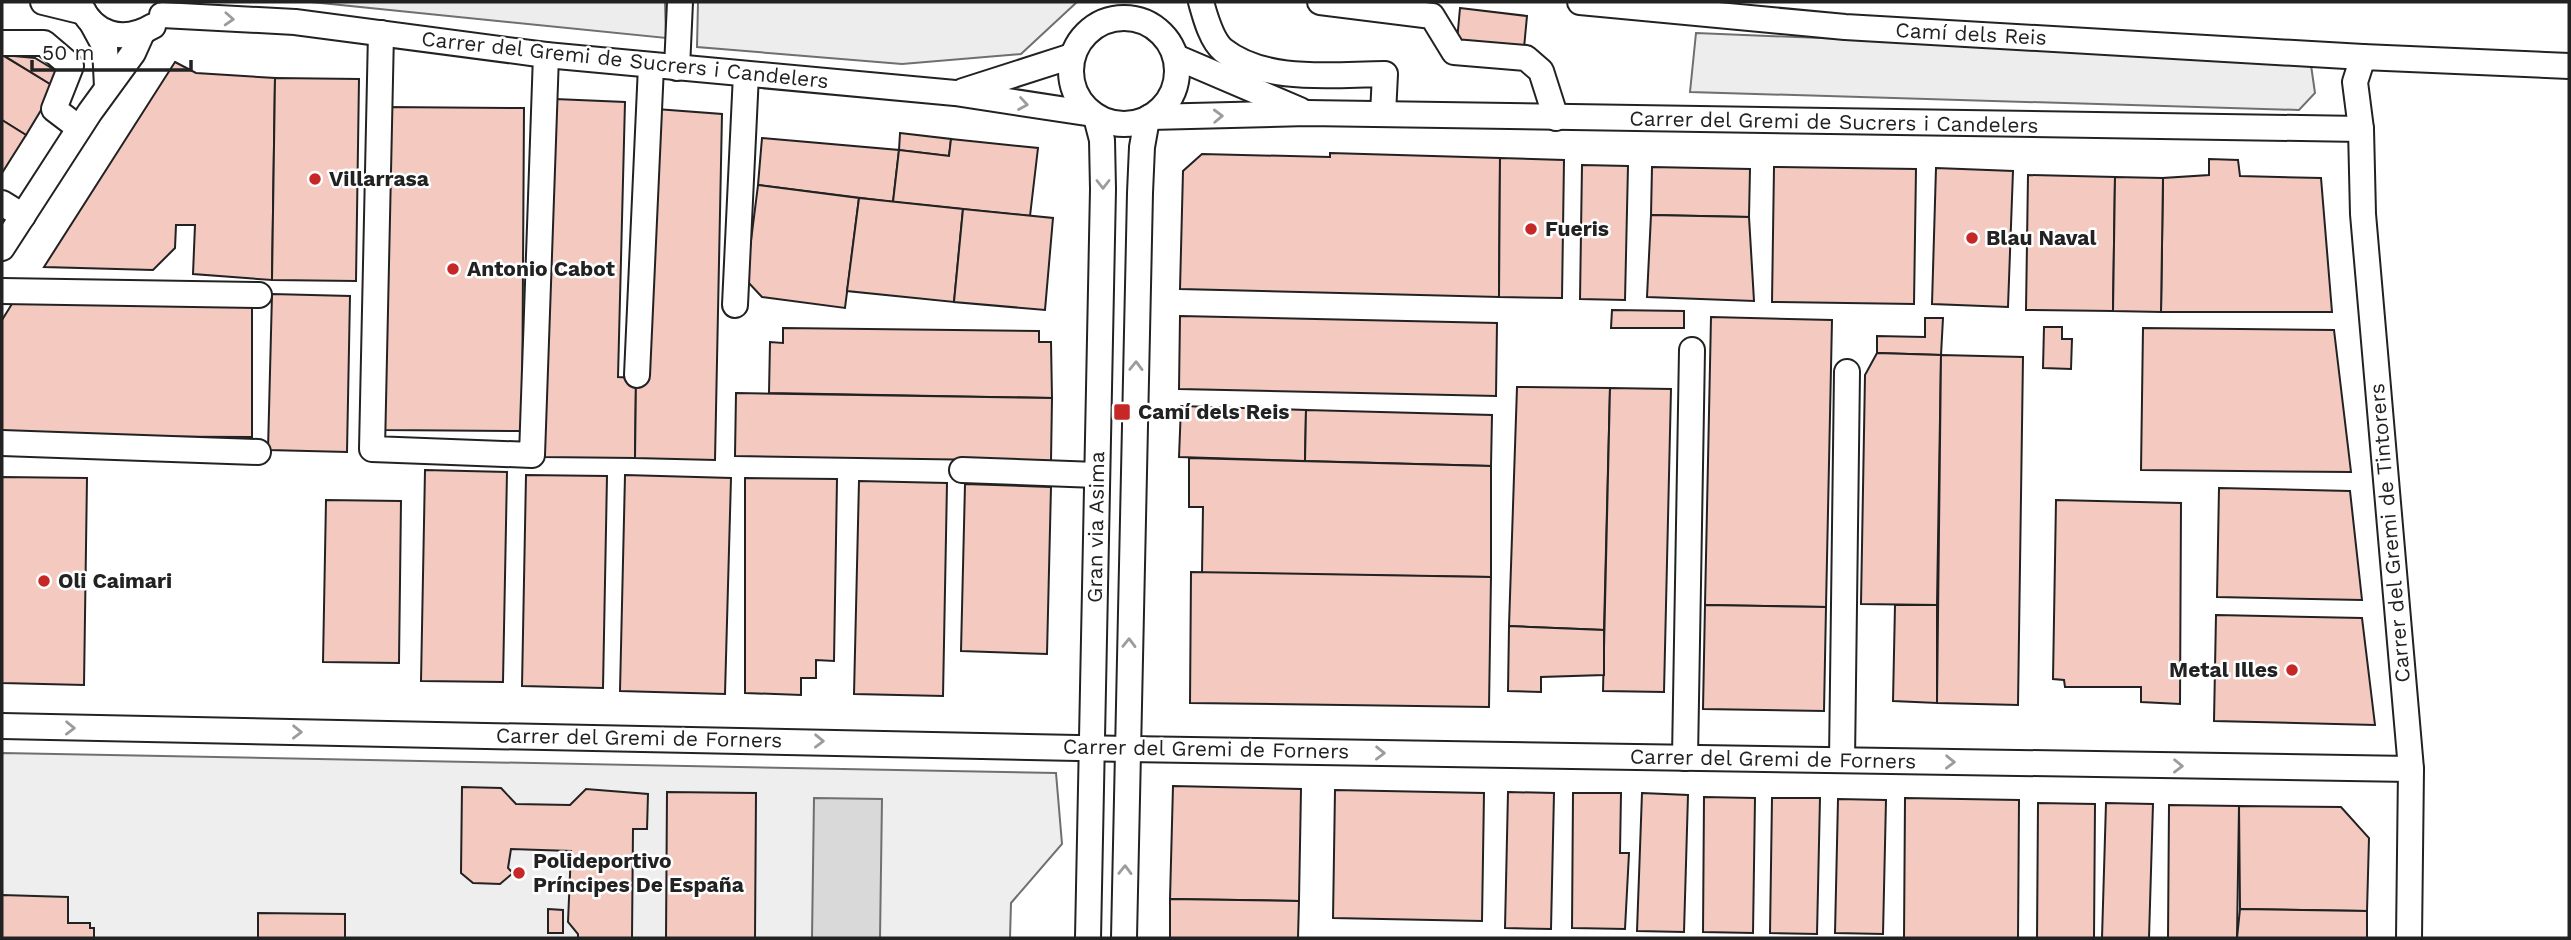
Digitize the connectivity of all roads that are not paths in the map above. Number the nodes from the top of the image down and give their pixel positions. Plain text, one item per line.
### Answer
1 (43, 2) edge
2 (258, 2) edge
3 (680, 2) edge
4 (1201, 2) edge
5 (1320, 2) edge
6 (1580, 2) edge
7 (165, 9) edge
8 (1117, 10) edge
9 (85, 12) edge
10 (291, 12) edge
11 (142, 33) junction
12 (381, 33) junction
13 (2, 43) edge
14 (545, 55) junction
15 (1072, 57) junction
16 (1176, 57) junction
17 (2362, 57) junction
18 (650, 66) junction
19 (2569, 66) edge
20 (677, 68) junction
21 (746, 74) junction
22 (107, 87) junction
23 (955, 93) junction
24 (1307, 113) junction
25 (1383, 114) junction
26 (1095, 115) junction
27 (1148, 118) junction
28 (1556, 118) junction
29 (79, 128) junction
30 (2361, 129) junction
31 (12, 209) edge
32 (2, 248) edge
33 (2, 291) edge
34 (259, 295) dead end
35 (735, 305) dead end
36 (1692, 350) dead end
37 (1847, 372) dead end
38 (637, 375) dead end
39 (2, 443) edge
40 (258, 452) dead end
41 (961, 470) dead end
42 (1097, 475) junction
43 (2, 726) edge
44 (1091, 747) junction
45 (1127, 749) junction
46 (1685, 758) junction
47 (1842, 760) junction
48 (2411, 769) junction
49 (1088, 938) edge
50 (1124, 938) edge
51 (2409, 938) edge

1 - 9 street
2 - 10 street, Carrer del Gremi de Sucrers i Candelers
3 - 20 street
4 - 25 street
5 - 28 street
6 - 17 street, Camí dels Reis
7 -> 10 street, Carrer del Gremi de Sucrers i Candelers
7 - 11 street
8 - 15 street
8 - 16 street
9 - 11 street
9 - 22 street
10 - 12 street, Carrer del Gremi de Sucrers i Candelers
11 - 22 street
12 - 14 street, Carrer del Gremi de Sucrers i Candelers
12 - 14 street
13 - 29 street
14 - 18 street, Carrer del Gremi de Sucrers i Candelers
15 - 23 street
15 - 26 street
16 - 24 street, Carrer del Gremi de Sucrers i Candelers
16 - 27 street
17 - 19 street, Camí dels Reis
17 - 30 street
18 - 20 street, Carrer del Gremi de Sucrers i Candelers
18 - 38 street
20 - 21 street, Carrer del Gremi de Sucrers i Candelers
21 - 23 street, Carrer del Gremi de Sucrers i Candelers
21 - 35 street
22 - 29 street
23 -> 26 street, Carrer del Gremi de Sucrers i Candelers
24 - 25 street, Carrer del Gremi de Sucrers i Candelers
27 -> 24 street, Carrer del Gremi de Sucrers i Candelers
25 - 28 street, Carrer del Gremi de Sucrers i Candelers
26 - 27 street
26 -> 42 street, Gran via Asima
45 -> 27 street, Gran via Asima
28 - 30 street, Carrer del Gremi de Sucrers i Candelers
29 - 31 street
30 - 48 street, Carrer del Gremi de Tintorers
31 - 32 street
33 - 34 street
36 - 46 street
37 - 47 street
39 - 40 street
41 - 42 street
42 - 44 street, Gran via Asima
43 -> 44 street, Carrer del Gremi de Forners
44 - 45 street, Carrer del Gremi de Forners
44 - 49 street, Gran via Asima
45 -> 46 street, Carrer del Gremi de Forners
50 -> 45 street, Gran via Asima
46 - 47 street, Carrer del Gremi de Forners
47 -> 48 street, Carrer del Gremi de Forners
48 - 51 street, Carrer del Gremi de Tintorers

